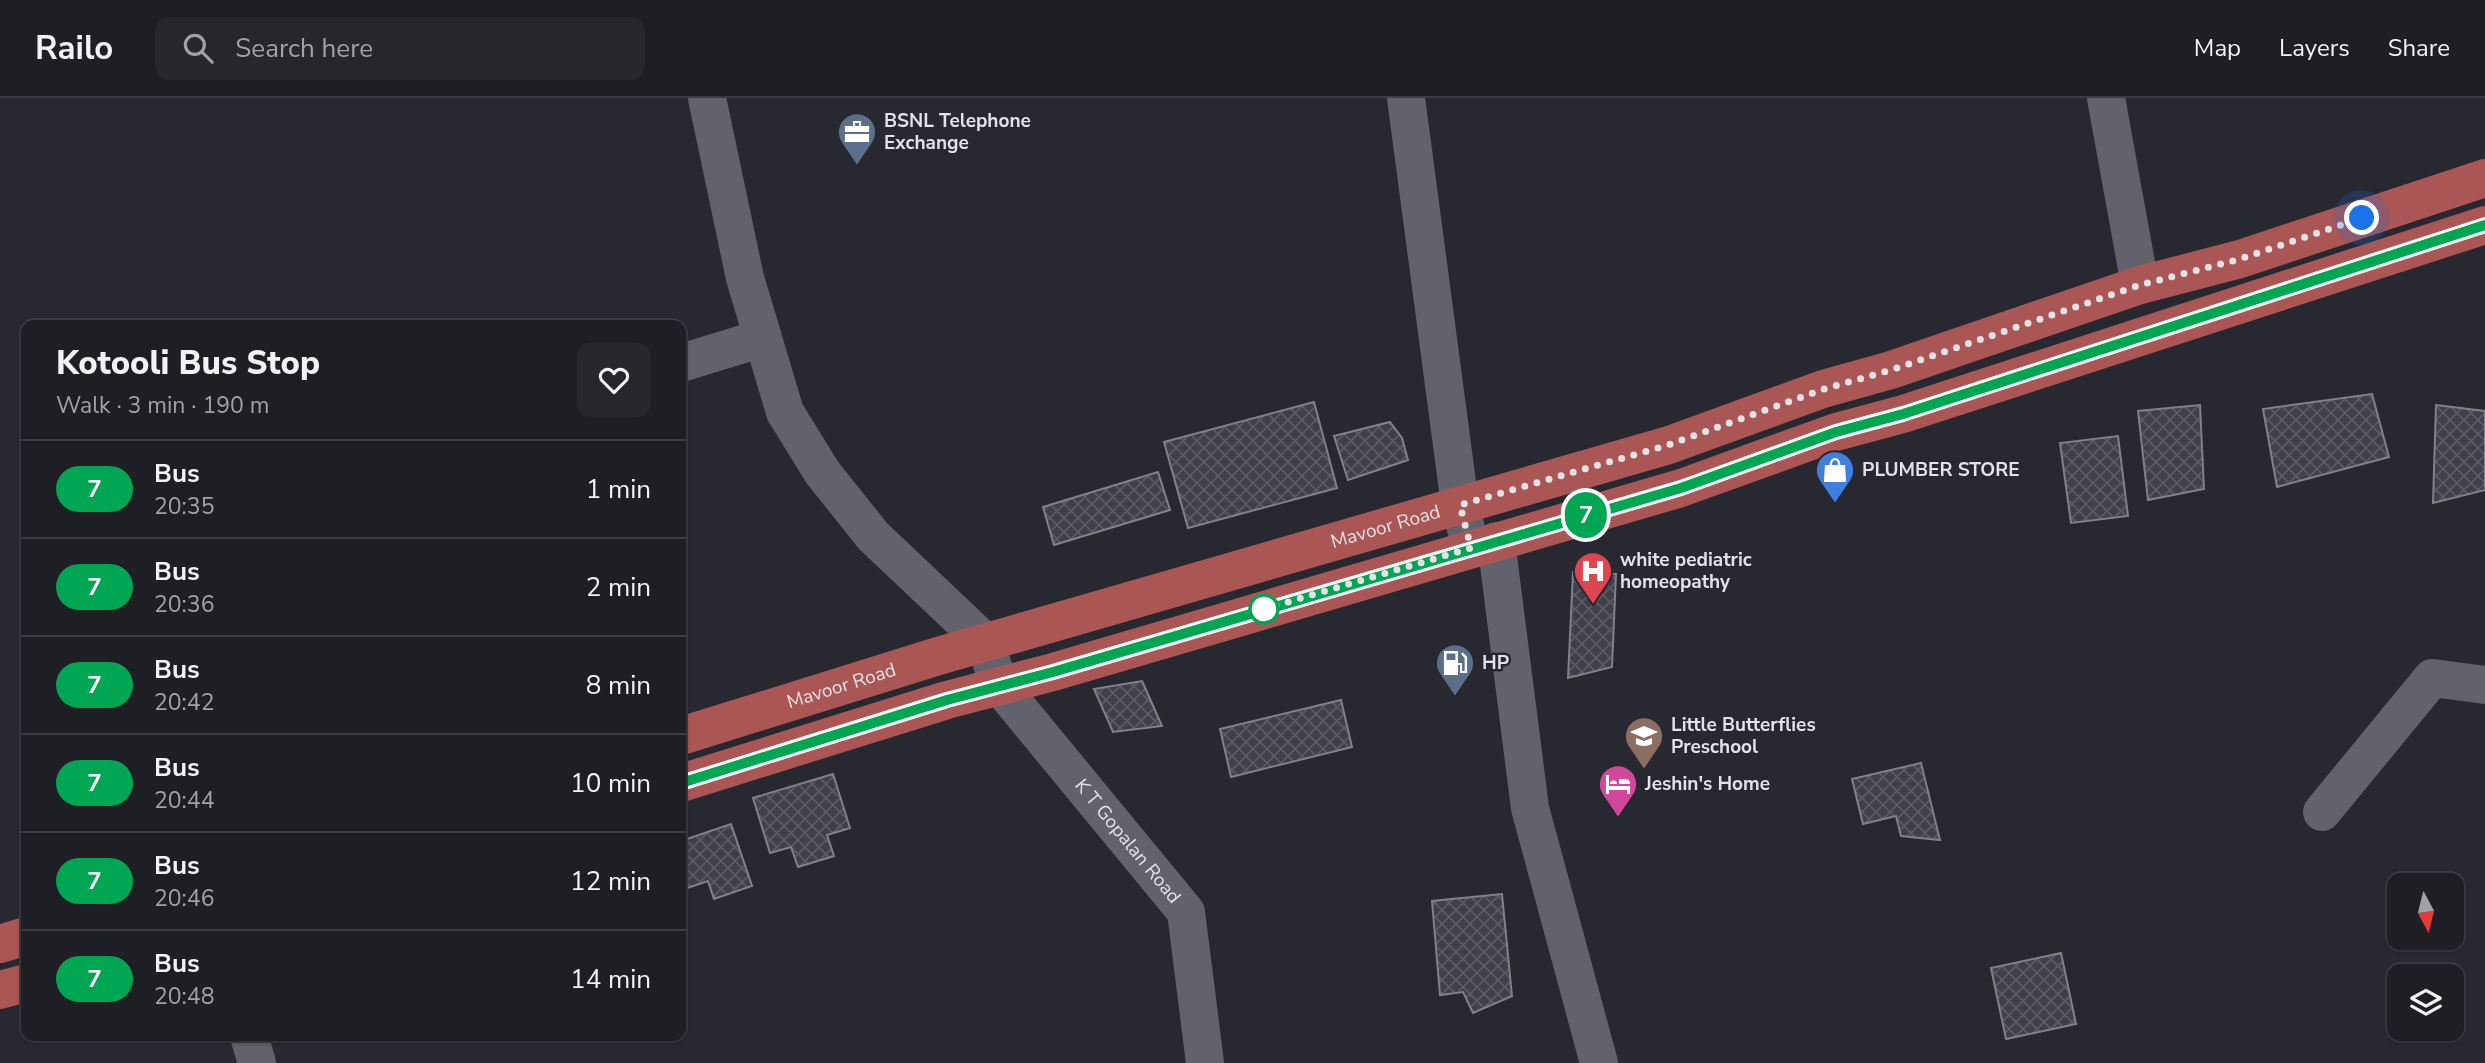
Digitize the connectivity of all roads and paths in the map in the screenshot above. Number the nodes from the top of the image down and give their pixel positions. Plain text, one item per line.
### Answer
1 (707, 98) edge
2 (1406, 98) edge
3 (2106, 98) edge
4 (2485, 178) edge
5 (2485, 225) edge
6 (2140, 285) junction
7 (763, 338) junction
8 (686, 361) edge
9 (1460, 505) junction
10 (1483, 545) junction
11 (985, 642) junction
12 (999, 685) junction
13 (2485, 685) edge
14 (686, 734) edge
15 (686, 781) edge
16 (2322, 812) dead end
17 (21, 938) edge
18 (0, 944) edge
19 (21, 984) edge
20 (0, 990) edge
21 (250, 1041) edge
22 (257, 1063) edge
23 (1205, 1063) edge
24 (1599, 1063) edge

1 - 7 street
2 - 9 street
3 - 6 street
4 - 6 main road, Mavoor Road
5 - 10 main road
6 - 9 main road, Mavoor Road
7 - 8 street
7 - 11 street
9 - 10 street
9 - 11 main road, Mavoor Road
10 - 12 main road
10 - 24 street
11 - 12 street
11 - 14 main road, Mavoor Road
12 - 15 main road
12 - 23 street, K T Gopalan Road
13 - 16 street
17 - 18 main road
19 - 20 main road
21 - 22 street

